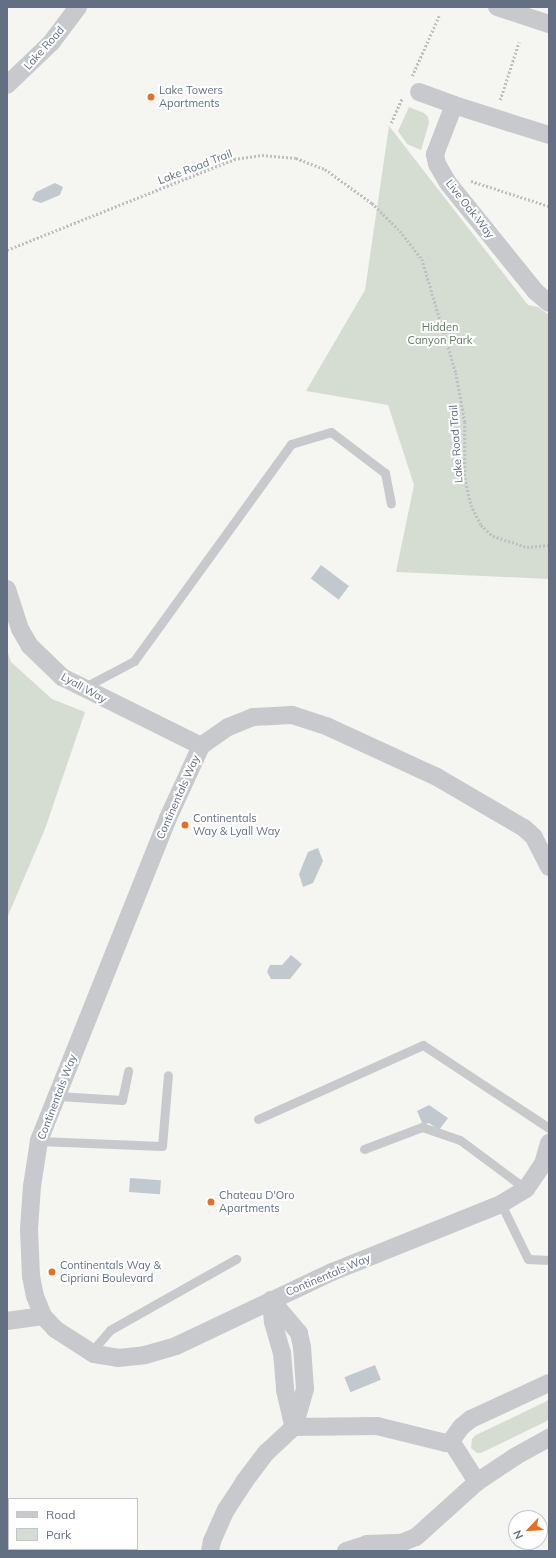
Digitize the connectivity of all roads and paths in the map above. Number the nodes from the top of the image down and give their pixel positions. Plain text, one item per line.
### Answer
1 (78, 7) edge
2 (497, 7) edge
3 (439, 16) dead end
4 (549, 24) edge
5 (519, 42) dead end
6 (7, 85) edge
7 (411, 89) junction
8 (454, 104) junction
9 (498, 106) dead end
10 (391, 123) dead end
11 (549, 135) edge
12 (468, 180) dead end
13 (549, 206) edge
14 (7, 250) edge
15 (549, 302) edge
16 (391, 503) dead end
17 (549, 545) edge
18 (7, 589) edge
19 (83, 688) junction
20 (201, 746) junction
21 (549, 867) edge
22 (128, 1071) dead end
23 (168, 1075) dead end
24 (58, 1096) junction
25 (258, 1119) dead end
26 (549, 1128) edge
27 (39, 1141) junction
28 (549, 1143) edge
29 (364, 1149) dead end
30 (526, 1189) junction
31 (501, 1204) junction
32 (236, 1259) dead end
33 (549, 1260) edge
34 (271, 1300) junction
35 (43, 1316) junction
36 (7, 1321) edge
37 (91, 1352) junction
38 (549, 1383) edge
39 (294, 1428) junction
40 (549, 1438) edge
41 (451, 1441) junction
42 (477, 1482) junction
43 (210, 1551) edge
44 (346, 1551) edge

1 - 6 street, Lake Road
2 - 4 street
3 - 7 path
5 - 9 path
7 - 8 street
7 - 10 path
8 - 11 street
8 - 15 street, Live Oak Way
12 - 13 path
14 - 17 path, Lake Road Trail
16 - 19 lane
18 - 19 street, Lyall Way
19 - 20 street, Lyall Way
20 - 21 street, Continentals Way
20 - 24 street, Continentals Way
22 - 24 lane
23 - 27 lane
24 - 27 street, Continentals Way
25 - 26 lane
27 - 35 street, Continentals Way
28 - 30 street, Continentals Way
29 - 30 lane
30 - 31 street, Continentals Way
31 - 33 lane
31 - 34 street, Continentals Way
32 - 37 lane
34 - 37 street, Continentals Way
34 - 39 street
35 - 36 street
35 - 37 street, Continentals Way
38 - 41 street
39 - 41 street
39 - 43 street
40 - 42 street
41 - 42 street
42 - 44 street

